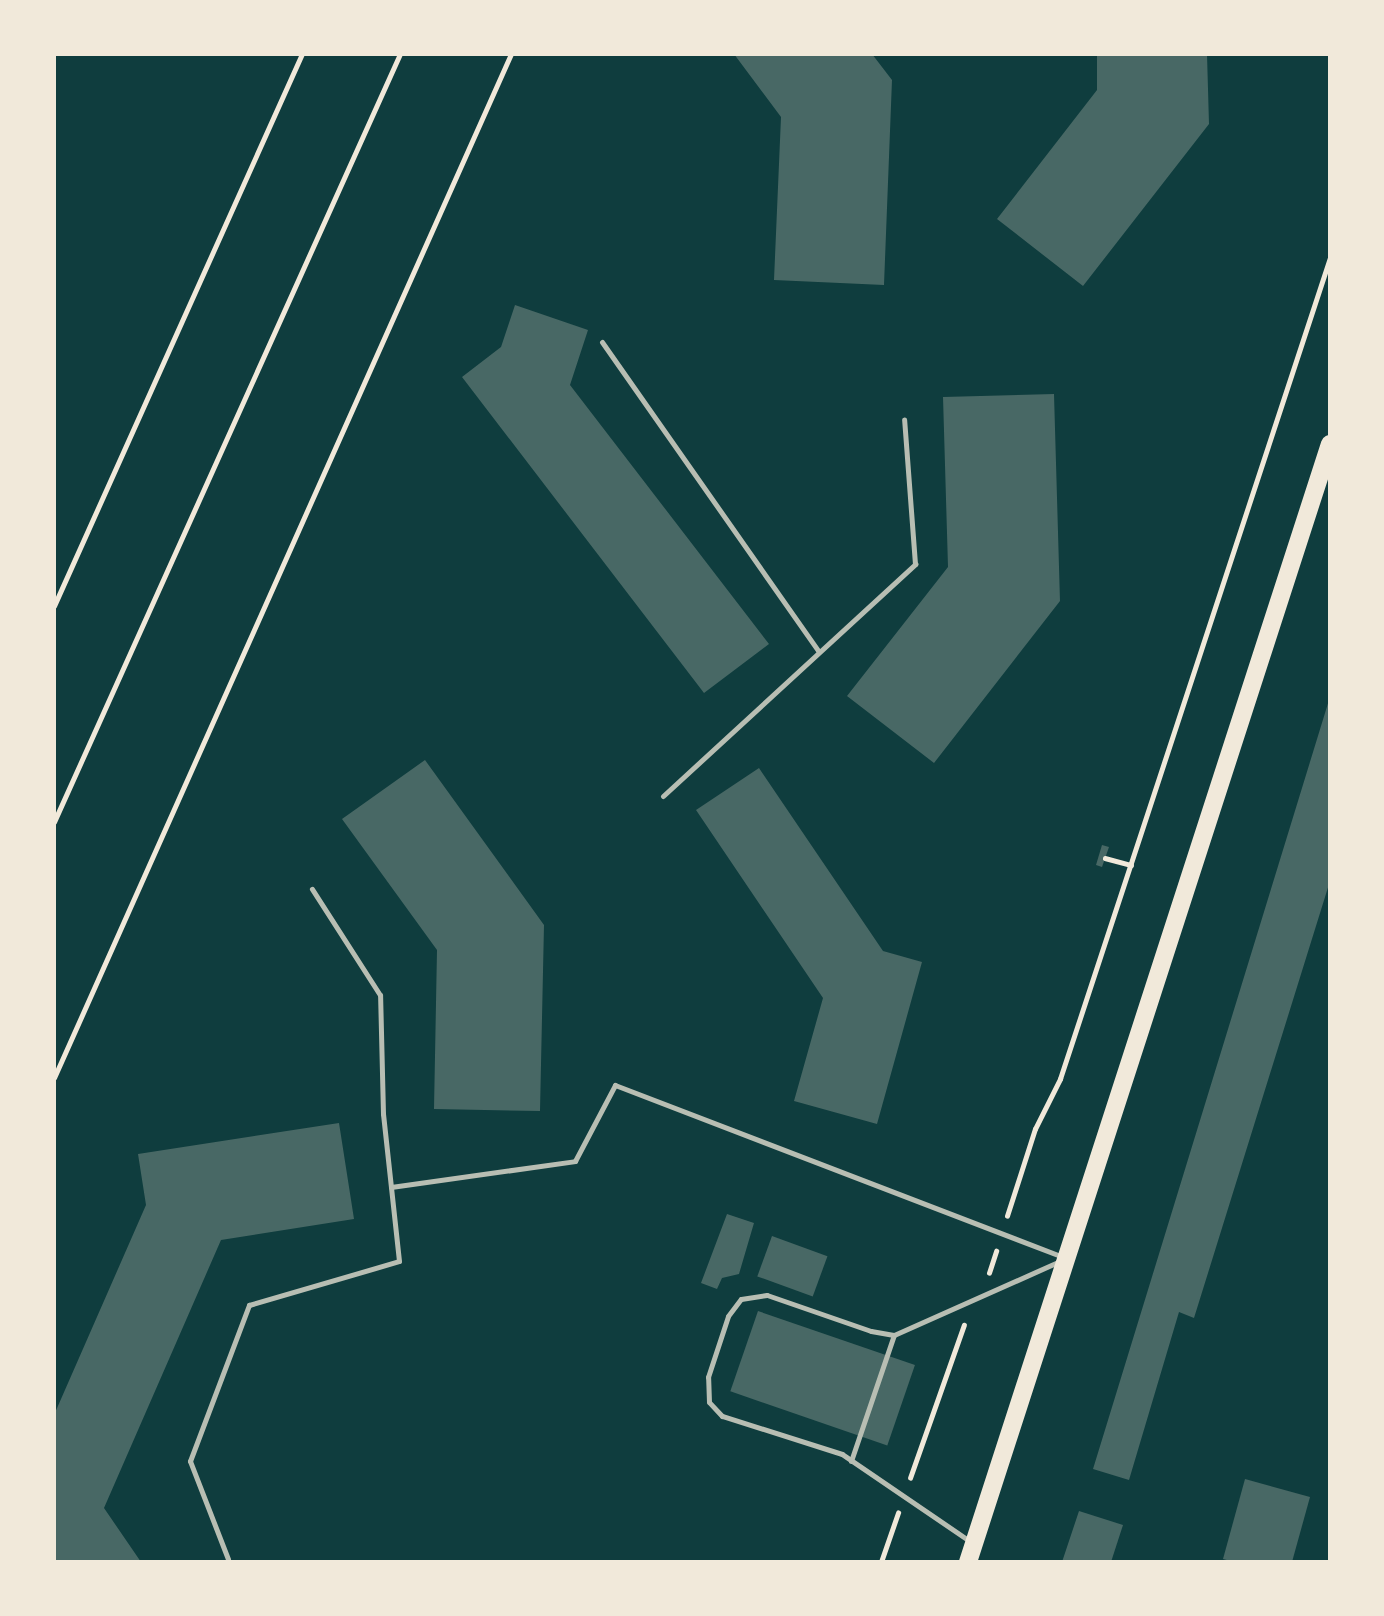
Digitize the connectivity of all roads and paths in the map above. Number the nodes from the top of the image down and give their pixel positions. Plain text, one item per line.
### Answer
1 (302, 54) edge
2 (400, 54) edge
3 (511, 54) edge
4 (1330, 258) edge
5 (602, 342) dead end
6 (904, 419) dead end
7 (1330, 444) edge
8 (54, 606) edge
9 (819, 652) junction
10 (663, 796) dead end
11 (54, 822) edge
12 (1105, 858) dead end
13 (1131, 865) junction
14 (312, 889) dead end
15 (54, 1078) edge
16 (622, 1079) dead end
17 (1060, 1079) dead end
18 (615, 1085) junction
19 (391, 1187) junction
20 (1066, 1258) junction
21 (894, 1335) junction
22 (850, 1461) junction
23 (974, 1543) junction
24 (228, 1559) dead end
25 (968, 1562) edge

1 - 8 path
2 - 11 path
3 - 15 path
4 - 13 path
5 - 9 lane
6 - 9 lane
7 - 20 main road
9 - 10 lane
12 - 13 path
13 - 17 path
14 - 19 lane
16 - 18 lane
18 - 19 lane
18 - 20 lane
19 - 24 lane
20 - 21 lane
20 - 23 main road
21 - 22 lane
21 - 22 lane
22 - 23 lane
23 - 25 main road

